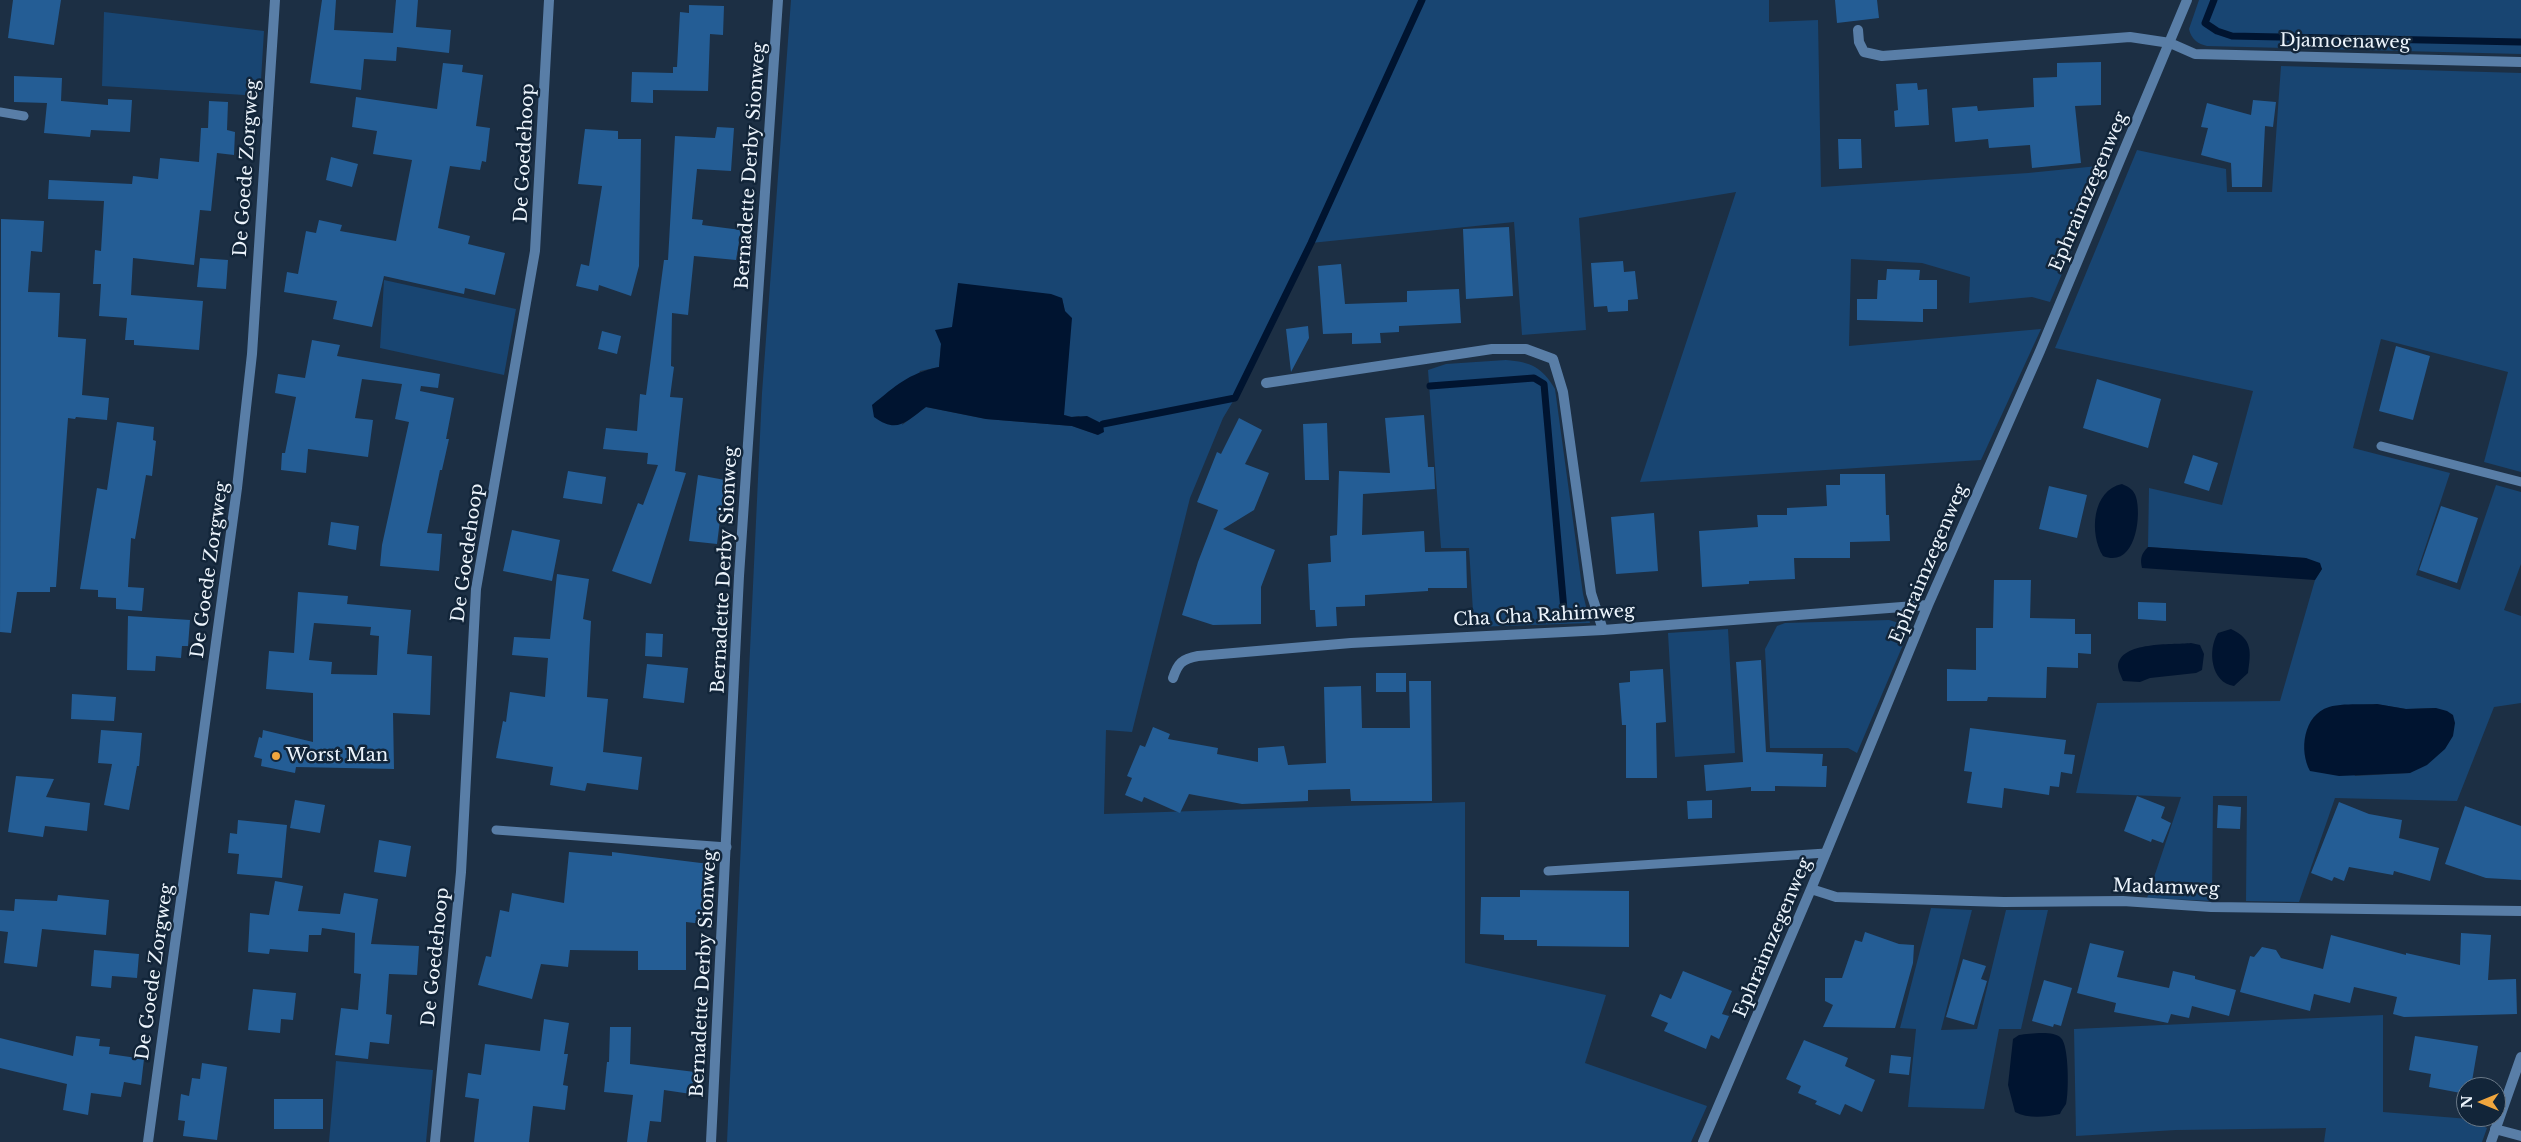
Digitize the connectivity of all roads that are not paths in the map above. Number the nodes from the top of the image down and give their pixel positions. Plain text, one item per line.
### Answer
1 (275, 0) edge
2 (549, 0) edge
3 (778, 0) edge
4 (2187, 0) edge
5 (1858, 30) dead end
6 (2170, 43) junction
7 (2521, 62) edge
8 (0, 112) edge
9 (24, 116) dead end
10 (1266, 383) dead end
11 (2381, 446) dead end
12 (2521, 482) edge
13 (1928, 605) junction
14 (1604, 630) junction
15 (1173, 678) dead end
16 (496, 830) dead end
17 (727, 847) junction
18 (1826, 853) junction
19 (1548, 871) dead end
20 (1811, 889) junction
21 (2521, 911) edge
22 (2521, 1057) edge
23 (2495, 1129) junction
24 (2521, 1136) edge
25 (148, 1142) edge
26 (435, 1142) edge
27 (712, 1142) edge
28 (1703, 1142) edge
29 (2491, 1142) edge

1 - 25 street, De Goede Zorgweg
2 - 26 street, De Goedehoop
3 - 17 street, Bernadette Derby Sionweg
4 - 6 street, Ephraimzegenweg
5 - 6 street, Djamoenaweg
6 - 7 street, Djamoenaweg
6 - 13 street, Ephraimzegenweg
8 - 9 lane
10 - 14 street
11 - 12 lane
13 - 14 street, Cha Cha Rahimweg
13 - 18 street, Ephraimzegenweg
14 - 15 street, Cha Cha Rahimweg
16 - 17 lane
17 - 27 street, Bernadette Derby Sionweg
18 - 19 lane
18 - 20 street, Ephraimzegenweg
20 - 21 street, Madamweg
20 - 28 street, Ephraimzegenweg
22 - 23 street
23 - 24 street
23 - 29 street

